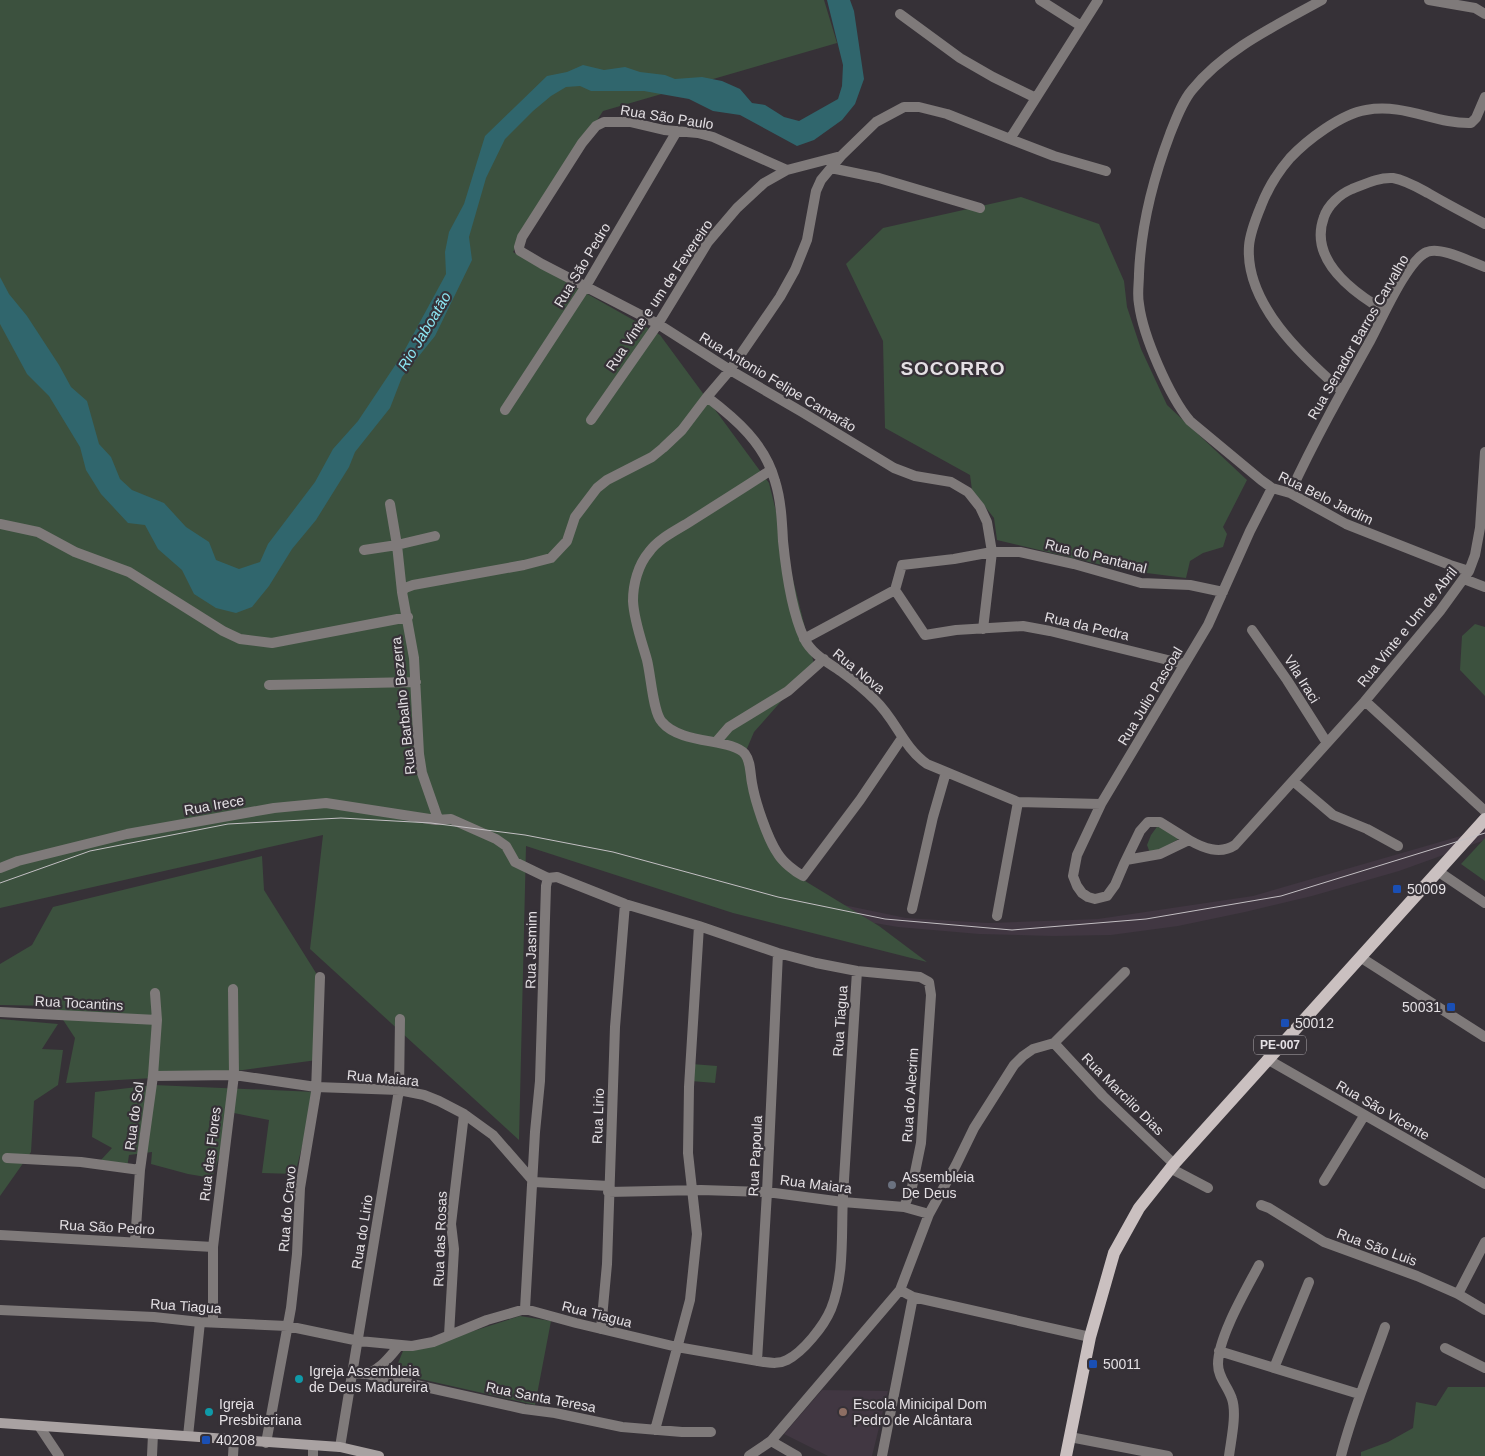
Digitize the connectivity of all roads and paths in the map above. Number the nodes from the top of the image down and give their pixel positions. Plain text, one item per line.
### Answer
1 (1040, 0) edge
2 (1098, 0) edge
3 (1322, 0) edge
4 (1429, 0) edge
5 (1474, 4) edge
6 (900, 14) dead end
7 (1485, 14) edge
8 (1081, 26) junction
9 (1485, 97) edge
10 (1036, 98) junction
11 (677, 131) junction
12 (1010, 139) junction
13 (841, 156) junction
14 (831, 168) junction
15 (787, 170) junction
16 (1106, 171) dead end
17 (980, 208) dead end
18 (1485, 224) edge
19 (520, 251) joint
20 (1485, 266) edge
21 (586, 286) junction
22 (1385, 311) junction
23 (658, 324) junction
24 (730, 370) junction
25 (1342, 391) junction
26 (706, 397) junction
27 (506, 410) dead end
28 (591, 420) dead end
29 (1485, 452) edge
30 (771, 470) junction
31 (1272, 488) junction
32 (1290, 493) junction
33 (390, 504) dead end
34 (0, 524) edge
35 (435, 536) dead end
36 (397, 545) junction
37 (364, 550) dead end
38 (992, 552) junction
39 (1467, 575) junction
40 (1485, 587) edge
41 (895, 590) junction
42 (402, 592) junction
43 (1223, 592) junction
44 (408, 617) junction
45 (983, 629) junction
46 (1252, 630) dead end
47 (804, 638) junction
48 (824, 659) junction
49 (1184, 664) junction
50 (416, 682) junction
51 (269, 686) dead end
52 (1365, 701) junction
53 (902, 738) junction
54 (716, 742) junction
55 (1327, 743) junction
56 (946, 772) junction
57 (1293, 781) junction
58 (1018, 802) junction
59 (1101, 804) junction
60 (1485, 811) edge
61 (1485, 819) edge
62 (436, 820) junction
63 (1188, 840) junction
64 (1398, 846) dead end
65 (1126, 860) junction
66 (0, 868) edge
67 (1439, 872) junction
68 (548, 878) junction
69 (1107, 896) joint
70 (1485, 903) edge
71 (625, 904) junction
72 (912, 909) dead end
73 (997, 916) dead end
74 (699, 926) junction
75 (778, 953) junction
76 (1360, 957) junction
77 (857, 971) junction
78 (1125, 972) dead end
79 (320, 977) dead end
80 (233, 989) dead end
81 (155, 993) dead end
82 (0, 1012) edge
83 (157, 1020) junction
84 (400, 1020) dead end
85 (1485, 1037) edge
86 (1054, 1043) junction
87 (1267, 1059) junction
88 (234, 1075) junction
89 (153, 1076) junction
90 (316, 1087) junction
91 (398, 1090) junction
92 (464, 1114) junction
93 (1364, 1116) junction
94 (7, 1158) dead end
95 (1172, 1166) junction
96 (140, 1170) junction
97 (534, 1182) junction
98 (1324, 1182) dead end
99 (1485, 1184) edge
100 (1208, 1188) dead end
101 (608, 1189) junction
102 (691, 1191) junction
103 (767, 1192) junction
104 (843, 1202) junction
105 (1261, 1205) dead end
106 (904, 1207) junction
107 (929, 1214) junction
108 (0, 1235) edge
109 (135, 1242) junction
110 (1485, 1242) edge
111 (213, 1247) junction
112 (1258, 1265) dead end
113 (1309, 1282) dead end
114 (900, 1290) junction
115 (1458, 1294) junction
116 (913, 1297) junction
117 (525, 1308) junction
118 (0, 1310) edge
119 (1485, 1310) edge
120 (200, 1322) junction
121 (213, 1322) junction
122 (287, 1326) junction
123 (1385, 1327) dead end
124 (601, 1329) junction
125 (449, 1335) junction
126 (1090, 1336) junction
127 (358, 1341) junction
128 (399, 1346) junction
129 (676, 1347) junction
130 (1445, 1348) dead end
131 (1219, 1352) junction
132 (757, 1361) junction
133 (1274, 1368) junction
134 (1485, 1368) edge
135 (353, 1373) junction
136 (367, 1374) junction
137 (1360, 1394) junction
138 (0, 1424) edge
139 (39, 1426) junction
140 (655, 1430) junction
141 (711, 1432) dead end
142 (153, 1434) junction
143 (188, 1436) junction
144 (1070, 1437) junction
145 (234, 1439) junction
146 (770, 1441) junction
147 (266, 1443) junction
148 (340, 1447) junction
149 (313, 1451) edge
150 (1155, 1454) edge
151 (59, 1456) edge
152 (152, 1456) edge
153 (233, 1456) edge
154 (378, 1456) edge
155 (749, 1456) edge
156 (797, 1456) edge
157 (882, 1456) edge
158 (1066, 1456) edge
159 (1168, 1456) edge
160 (1229, 1456) edge
161 (1341, 1456) edge

1 - 8 street
2 - 8 street
3 - 31 street, Rua Belo Jardim
4 - 5 street
5 - 7 street
6 - 10 street
8 - 10 street
9 - 25 street
10 - 12 street
11 - 15 street, Rua São Paulo
11 - 19 street, Rua São Paulo
11 - 21 street, Rua São Pedro
12 - 13 street, Rua Vinte e um de Fevereiro
12 - 16 street, Rua Vinte e um de Fevereiro
13 - 14 street
13 - 15 street, Rua Vinte e um de Fevereiro
14 - 17 street
14 - 24 street
15 - 23 street, Rua Vinte e um de Fevereiro
18 - 22 street
19 - 21 street, Rua Antonio Felipe Camarão
20 - 22 street, Rua Senador Barros Carvalho
21 - 23 street, Rua Antonio Felipe Camarão
21 - 27 street, Rua São Pedro
22 - 25 street, Rua Senador Barros Carvalho
23 - 24 street, Rua Antonio Felipe Camarão
23 - 28 street, Rua Vinte e um de Fevereiro
24 - 26 street
24 - 38 street, Rua Antonio Felipe Camarão
25 - 32 street, Rua Senador Barros Carvalho
26 - 30 street, Rua Nova
26 - 42 street
29 - 39 street, Rua Vinte e Um de Abril
30 - 47 street, Rua Nova
30 - 54 street
31 - 32 street, Rua Belo Jardim
31 - 43 street, Rua Julio Pascoal
32 - 39 street, Rua Belo Jardim
33 - 36 street, Rua Barbalho Bezerra
34 - 44 street
35 - 36 street
36 - 37 street
36 - 42 street, Rua Barbalho Bezerra
38 - 41 street
38 - 43 street, Rua do Pantanal
38 - 45 street
39 - 40 street, Rua Belo Jardim
39 - 52 street, Rua Vinte e Um de Abril
41 - 45 street, Rua da Pedra
41 - 47 street
42 - 44 street, Rua Barbalho Bezerra
43 - 49 street, Rua Julio Pascoal
44 - 50 street, Rua Barbalho Bezerra
45 - 49 street, Rua da Pedra
46 - 55 street, Vila Iraci
47 - 48 street, Rua Nova
48 - 53 street, Rua Nova
48 - 54 street
49 - 59 street, Rua Julio Pascoal
50 - 51 street
50 - 62 street, Rua Barbalho Bezerra
52 - 55 street, Rua Vinte e Um de Abril
52 - 60 street, Rua Vinte e Um de Abril
53 - 54 street
53 - 56 street, Rua Nova
55 - 57 street, Rua Vinte e Um de Abril
56 - 58 street, Rua Nova
56 - 72 street
57 - 63 street, Rua Vinte e Um de Abril
57 - 64 street
58 - 59 street, Rua Nova
58 - 73 street
59 - 69 street, Rua Julio Pascoal
61 - 67 main road, PE-007
62 - 66 street, Rua Irece
62 - 68 street, Rua Irece
63 - 65 street
63 - 65 street, Rua Vinte e Um de Abril
65 - 69 street, Rua Vinte e Um de Abril
67 - 70 street
67 - 76 main road, PE-007
68 - 71 street
68 - 97 street, Rua Jasmim
71 - 74 street
71 - 101 street, Rua Lirio
74 - 75 street
74 - 102 street
75 - 77 street
75 - 103 street, Rua Papoula
76 - 85 street
76 - 87 main road, PE-007
77 - 104 street, Rua Tiagua
77 - 106 street, Rua do Alecrim
78 - 86 street
79 - 90 street, Rua do Cravo
80 - 88 street, Rua das Flores
81 - 83 street, Rua do Sol
82 - 83 street, Rua Tocantins
83 - 89 street, Rua do Sol
84 - 91 street, Rua do Lirio
86 - 95 street, Rua Marcilio Dias
86 - 107 street
87 - 93 street, Rua São Vicente
87 - 95 main road, PE-007
88 - 89 street, Rua Maiara
88 - 90 street, Rua Maiara
88 - 111 street, Rua das Flores
89 - 96 street, Rua do Sol
90 - 91 street, Rua Maiara
90 - 122 street, Rua do Cravo
91 - 92 street, Rua Maiara
91 - 127 street, Rua do Lirio
92 - 97 street, Rua Maiara
92 - 125 street, Rua das Rosas
93 - 98 street
93 - 99 street, Rua São Vicente
94 - 96 street
95 - 100 street
95 - 126 main road, PE-007
96 - 109 street, Rua do Sol
97 - 101 street, Rua Maiara
97 - 117 street, Rua Jasmim
101 - 102 street, Rua Maiara
101 - 124 street, Rua Lirio
102 - 103 street, Rua Maiara
102 - 129 street
103 - 104 street, Rua Maiara
103 - 132 street, Rua Papoula
104 - 106 street, Rua Maiara
104 - 132 street, Rua Tiagua
105 - 115 street, Rua São Luis
106 - 107 street, Rua Maiara
107 - 114 street
108 - 109 street, Rua São Pedro
109 - 111 street, Rua São Pedro
110 - 115 street
111 - 121 street, Rua das Flores
112 - 131 street
113 - 133 street
114 - 116 street
114 - 146 street
115 - 119 street, Rua São Luis
116 - 126 street
116 - 157 street
117 - 124 street, Rua Tiagua
117 - 125 street, Rua Tiagua
118 - 120 street, Rua Tiagua
120 - 121 street, Rua Tiagua
120 - 143 street
121 - 122 street, Rua Tiagua
122 - 127 street, Rua Tiagua
122 - 147 street, Rua do Cravo
123 - 137 street
124 - 129 street, Rua Tiagua
125 - 128 street, Rua Tiagua
126 - 144 main road, PE-007
127 - 128 street, Rua Tiagua
127 - 135 street, Rua do Lirio
128 - 136 street
129 - 132 street, Rua Tiagua
129 - 140 street
130 - 134 street
131 - 133 street
131 - 160 street
133 - 137 street
135 - 136 street
135 - 148 street, Rua do Lirio
136 - 140 street, Rua Santa Teresa
137 - 161 street
138 - 139 main road
139 - 142 main road
139 - 151 street
140 - 141 street, Rua Santa Teresa
142 - 143 main road
142 - 152 street
143 - 145 main road
144 - 150 street
144 - 158 main road, PE-007
145 - 147 main road
145 - 153 street
146 - 155 street
146 - 156 street
147 - 149 main road
148 - 149 main road
148 - 154 main road
150 - 159 street

